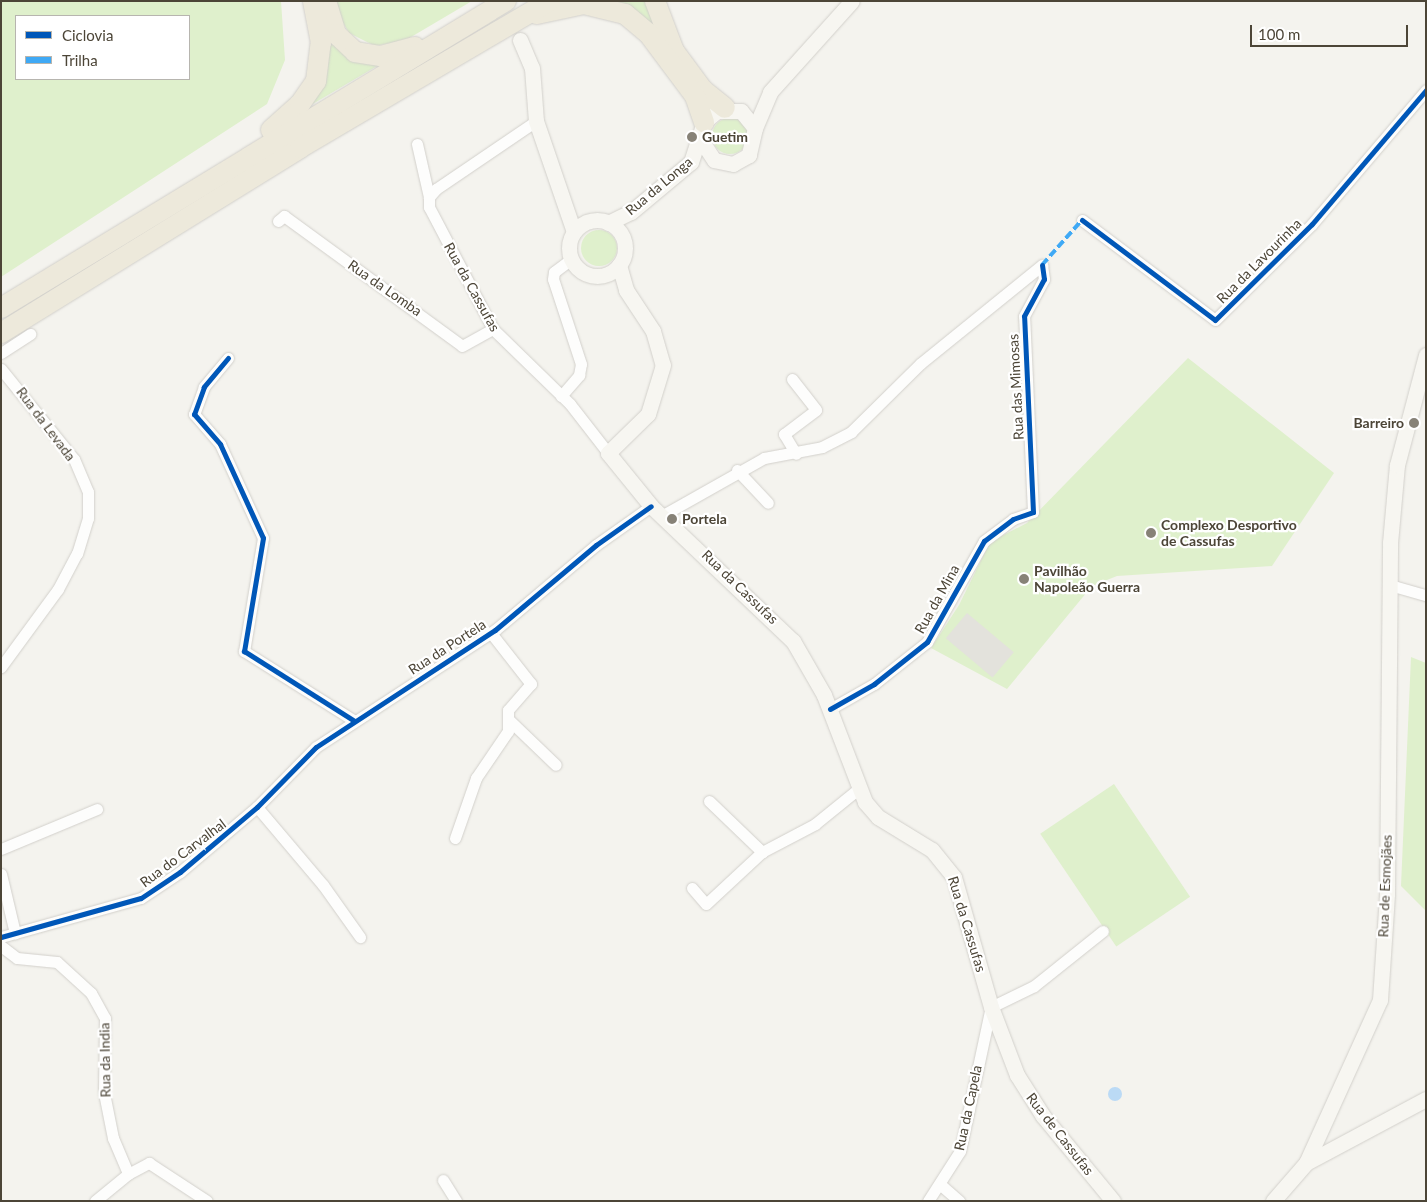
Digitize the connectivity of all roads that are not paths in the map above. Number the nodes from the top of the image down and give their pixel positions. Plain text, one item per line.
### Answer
1 (313, 1) edge
2 (326, 1) edge
3 (506, 1) edge
4 (550, 1) edge
5 (655, 1) edge
6 (852, 1) edge
7 (521, 19) junction
8 (436, 40) junction
9 (520, 40) dead end
10 (1426, 90) edge
11 (770, 92) junction
12 (733, 110) junction
13 (536, 121) junction
14 (756, 128) junction
15 (703, 131) junction
16 (417, 144) dead end
17 (250, 153) junction
18 (714, 160) junction
19 (559, 185) junction
20 (429, 197) junction
21 (1082, 220) dead end
22 (278, 221) dead end
23 (601, 222) junction
24 (574, 232) junction
25 (623, 240) junction
26 (571, 259) junction
27 (619, 265) junction
28 (600, 276) junction
29 (626, 290) junction
30 (1, 308) edge
31 (493, 329) junction
32 (1, 333) edge
33 (30, 334) dead end
34 (1, 353) edge
35 (1426, 355) edge
36 (228, 358) dead end
37 (1, 369) edge
38 (792, 379) dead end
39 (1420, 394) edge
40 (562, 396) junction
41 (608, 453) junction
42 (796, 454) junction
43 (737, 470) junction
44 (768, 503) dead end
45 (657, 511) junction
46 (1034, 512) joint
47 (1390, 585) junction
48 (1426, 595) edge
49 (491, 633) junction
50 (1, 668) edge
51 (830, 710) junction
52 (508, 719) junction
53 (353, 720) junction
54 (556, 764) dead end
55 (857, 790) junction
56 (709, 801) dead end
57 (257, 807) junction
58 (97, 809) dead end
59 (455, 838) dead end
60 (1, 849) edge
61 (762, 852) junction
62 (1, 874) edge
63 (692, 888) dead end
64 (1103, 930) dead end
65 (15, 933) junction
66 (360, 937) dead end
67 (1, 938) edge
68 (1, 946) edge
69 (991, 1007) junction
70 (1426, 1100) edge
71 (1306, 1163) junction
72 (128, 1174) junction
73 (443, 1180) dead end
74 (942, 1186) junction
75 (930, 1200) edge
76 (95, 1201) edge
77 (207, 1201) edge
78 (456, 1201) edge
79 (960, 1201) edge
80 (1113, 1201) edge
81 (1273, 1201) edge

1 - 17 highway
2 - 8 highway
3 - 8 highway
4 - 7 highway
5 - 12 highway
6 - 11 main road, Rua da Longa
7 - 15 highway
7 - 32 highway
8 - 17 highway
9 - 13 main road
10 - 21 street, Rua da Lavourinha
11 - 12 main road, Rua da Longa
11 - 14 main road, Rua da Longa
12 - 14 main road
12 - 15 main road, Rua da Longa
13 - 19 main road
13 - 20 street
14 - 18 main road, Rua da Longa
15 - 18 main road, Rua da Longa
15 - 23 main road, Rua da Longa
16 - 20 street, Rua da Cassufas
17 - 30 highway
18 - 25 main road, Rua da Longa
19 - 23 main road
19 - 24 main road
20 - 31 street, Rua da Cassufas
22 - 31 street, Rua da Lomba
23 - 24 main road, Rua da Longa
23 - 25 main road, Rua da Longa
24 - 26 main road
25 - 27 main road, Rua da Longa
26 - 28 main road
26 - 40 street
27 - 28 main road
27 - 29 main road
28 - 29 main road
29 - 41 main road
31 - 40 street, Rua da Cassufas
33 - 34 street
35 - 39 main road, Rua de Esmojães
36 - 53 street
37 - 50 street, Rua da Levada
38 - 42 street
39 - 47 main road, Rua de Esmojães
40 - 41 street, Rua da Cassufas
41 - 45 main road, Rua da Cassufas
42 - 43 street, Rua das Mimosas
42 - 46 street, Rua das Mimosas
43 - 44 street
43 - 45 street, Rua das Mimosas
45 - 49 street, Rua da Portela
45 - 51 main road, Rua da Cassufas
46 - 51 street, Rua da Mina
47 - 48 street
47 - 71 main road, Rua de Esmojães
49 - 52 street
49 - 53 street, Rua da Portela
51 - 55 main road, Rua da Cassufas
52 - 54 street
52 - 59 street
53 - 57 street, Rua da Portela
55 - 61 street
55 - 69 main road, Rua da Cassufas
56 - 61 street
57 - 65 street, Rua do Carvalhal
57 - 66 street
58 - 60 street
61 - 63 street
62 - 65 street
64 - 69 street
65 - 67 street, Rua do Carvalhal
68 - 72 street, Rua da India
69 - 74 street, Rua da Capela
69 - 80 main road, Rua de Cassufas
70 - 71 main road
71 - 81 main road, Rua de Esmojães
72 - 76 street
72 - 77 street
73 - 78 street
74 - 75 street, Rua da Capela
74 - 79 street

